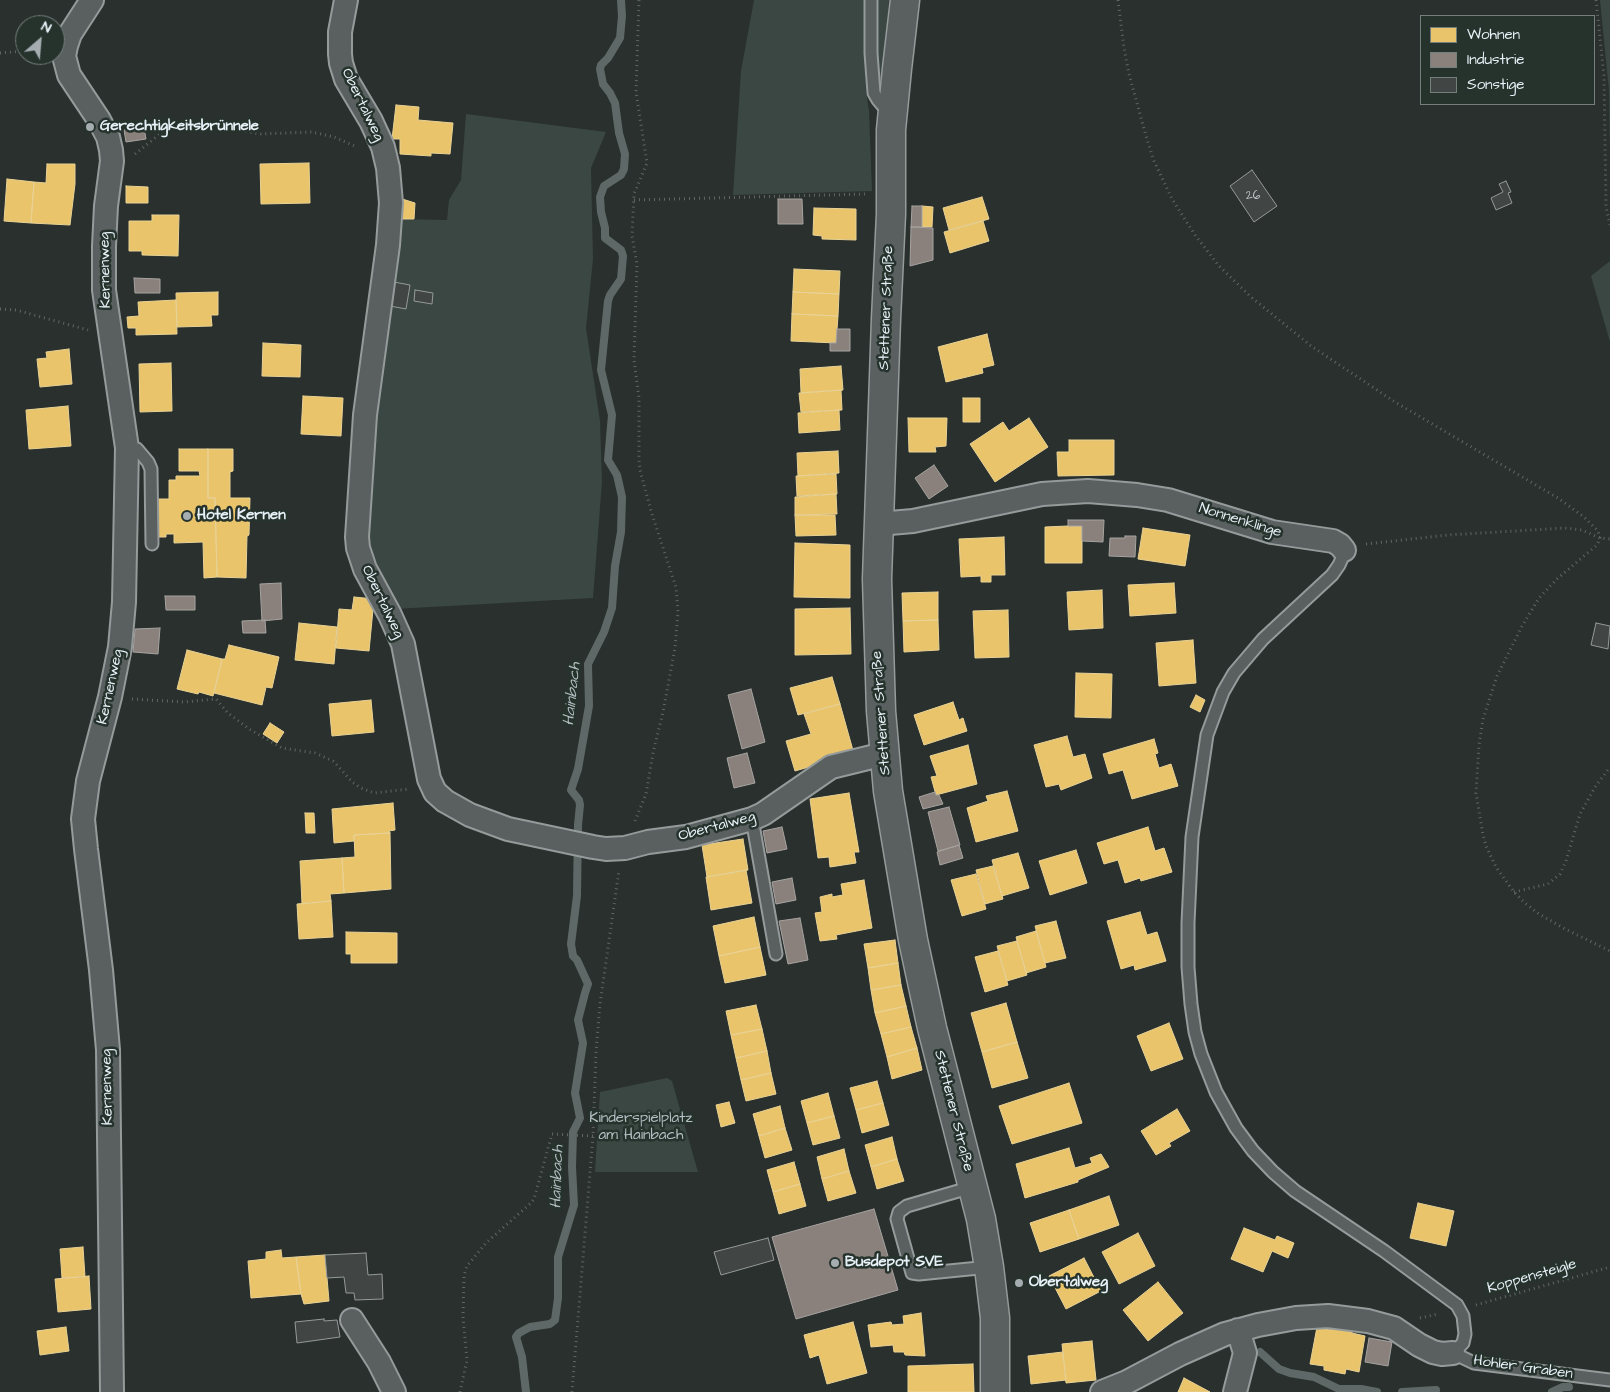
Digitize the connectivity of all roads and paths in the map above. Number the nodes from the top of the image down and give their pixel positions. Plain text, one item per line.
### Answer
1 (92, 0) edge
2 (346, 0) edge
3 (639, 0) edge
4 (871, 0) edge
5 (1118, 0) edge
6 (1596, 0) edge
7 (904, 11) edge
8 (15, 52) edge
9 (0, 54) edge
10 (892, 117) junction
11 (111, 172) junction
12 (389, 179) junction
13 (892, 194) junction
14 (634, 200) junction
15 (1610, 222) edge
16 (0, 309) edge
17 (110, 336) junction
18 (126, 448) junction
19 (878, 524) junction
20 (1600, 538) junction
21 (1610, 539) edge
22 (152, 544) dead end
23 (1344, 550) junction
24 (110, 697) junction
25 (884, 754) junction
26 (1610, 767) edge
27 (432, 786) junction
28 (752, 819) junction
29 (625, 848) junction
30 (1514, 892) junction
31 (1610, 951) edge
32 (776, 954) dead end
33 (593, 1136) junction
34 (972, 1187) junction
35 (989, 1267) junction
36 (1610, 1267) edge
37 (1460, 1310) junction
38 (352, 1320) dead end
39 (1238, 1330) junction
40 (1453, 1352) junction
41 (1610, 1380) edge
42 (112, 1392) edge
43 (394, 1392) edge
44 (460, 1392) edge
45 (572, 1392) edge
46 (995, 1392) edge
47 (1102, 1392) edge
48 (1235, 1392) edge

1 - 11 street, Kernenweg
2 - 12 street, Obertalweg
3 - 14 path
4 - 10 lane
5 - 20 path
6 - 15 path
7 - 10 main road, Stettener Straße
8 - 9 path
10 - 13 main road, Stettener Straße
11 - 12 path
11 - 17 street, Kernenweg
12 - 27 street, Obertalweg
13 - 14 path
13 - 19 main road, Stettener Straße
14 - 29 path
16 - 17 path
17 - 18 street, Kernenweg
18 - 22 lane
18 - 24 street, Kernenweg
19 - 23 street, Nonnenklinge
19 - 25 main road, Stettener Straße
20 - 21 path
20 - 23 path
20 - 30 path
23 - 37 lane
24 - 27 path
24 - 42 street, Kernenweg
25 - 28 street, Obertalweg
25 - 34 main road, Stettener Straße
26 - 30 path
27 - 29 street, Obertalweg
28 - 29 street, Obertalweg
28 - 32 lane
29 - 33 path
30 - 31 path
33 - 44 path
33 - 45 path
34 - 35 main road, Stettener Straße
34 - 35 lane
35 - 46 main road, Stettener Straße
36 - 37 path, Koppensteigle
37 - 40 lane
38 - 43 street
39 - 40 street, Hohler Graben
39 - 47 street, Hohler Graben
39 - 48 street
40 - 41 lane, Hohler Graben

